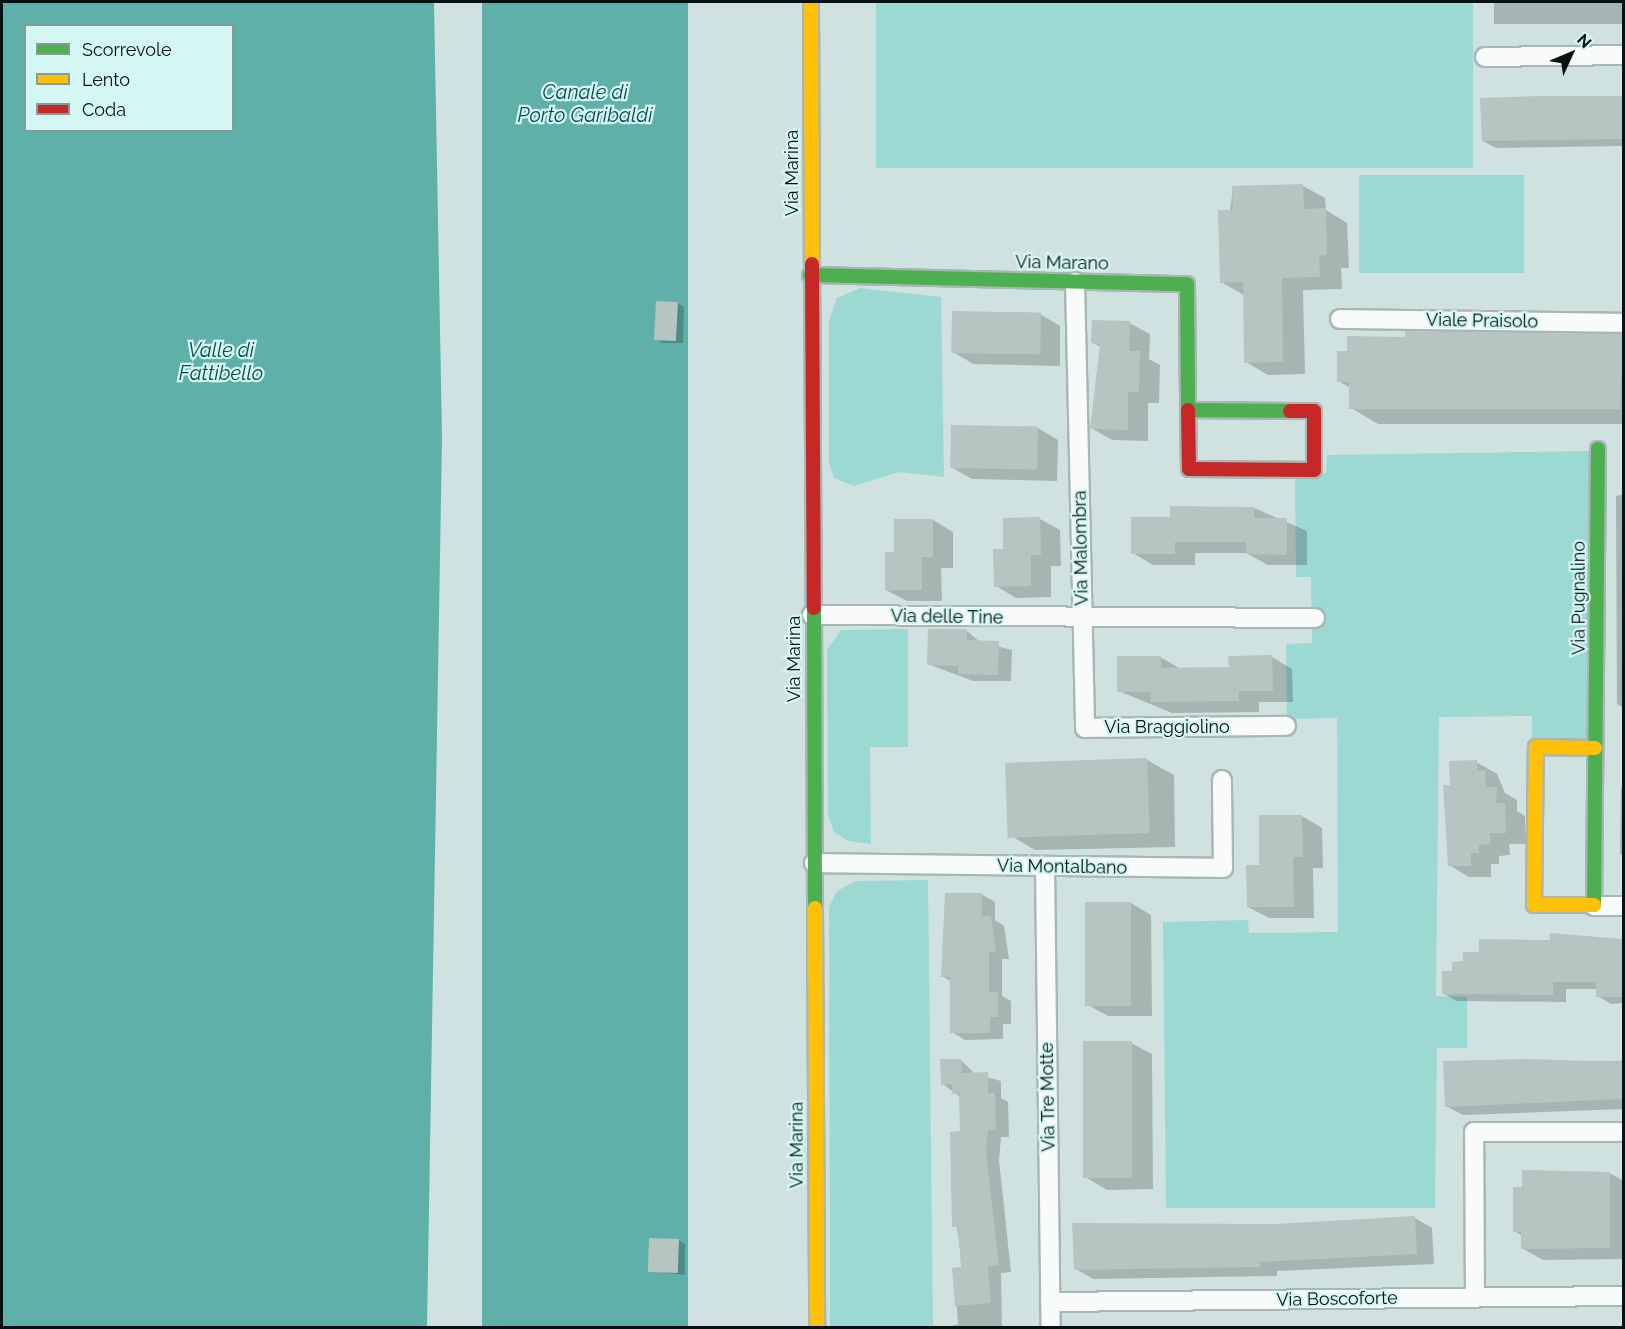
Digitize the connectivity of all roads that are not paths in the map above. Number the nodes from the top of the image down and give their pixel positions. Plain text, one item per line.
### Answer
1 (811, 2) edge
2 (1623, 55) edge
3 (1485, 57) dead end
4 (810, 275) junction
5 (1075, 282) junction
6 (1340, 320) dead end
7 (1623, 323) edge
8 (1189, 410) junction
9 (1598, 448) dead end
10 (812, 615) junction
11 (1315, 618) dead end
12 (1083, 619) junction
13 (1286, 726) dead end
14 (1595, 748) junction
15 (1222, 780) dead end
16 (814, 863) junction
17 (1045, 867) junction
18 (1594, 906) junction
19 (1623, 906) edge
20 (1623, 1132) edge
21 (1623, 1296) edge
22 (1475, 1298) junction
23 (1050, 1302) junction
24 (816, 1324) edge
25 (1051, 1328) edge

1 - 4 street, Via Marina
2 - 3 street
4 - 5 street, Via Marano
4 - 10 street, Via Marina
5 - 8 street, Via Marano
5 - 12 street, Via Malombra
6 - 7 street, Viale Praisolo
8 - 8 street
9 - 14 street, Via Pugnalino
10 - 12 street, Via delle Tine
10 - 16 street, Via Marina
11 - 12 street, Via Malombra
12 - 13 street, Via Braggiolino
14 - 18 street, Via Pugnalino
14 - 18 street
15 - 17 street, Via Montalbano
16 - 17 street, Via Montalbano
16 - 24 street, Via Marina
17 - 23 street, Via Tre Motte
18 - 19 street
20 - 22 street
21 - 22 street, Via Boscoforte
22 - 23 street, Via Boscoforte
23 - 25 street, Via Tre Motte

